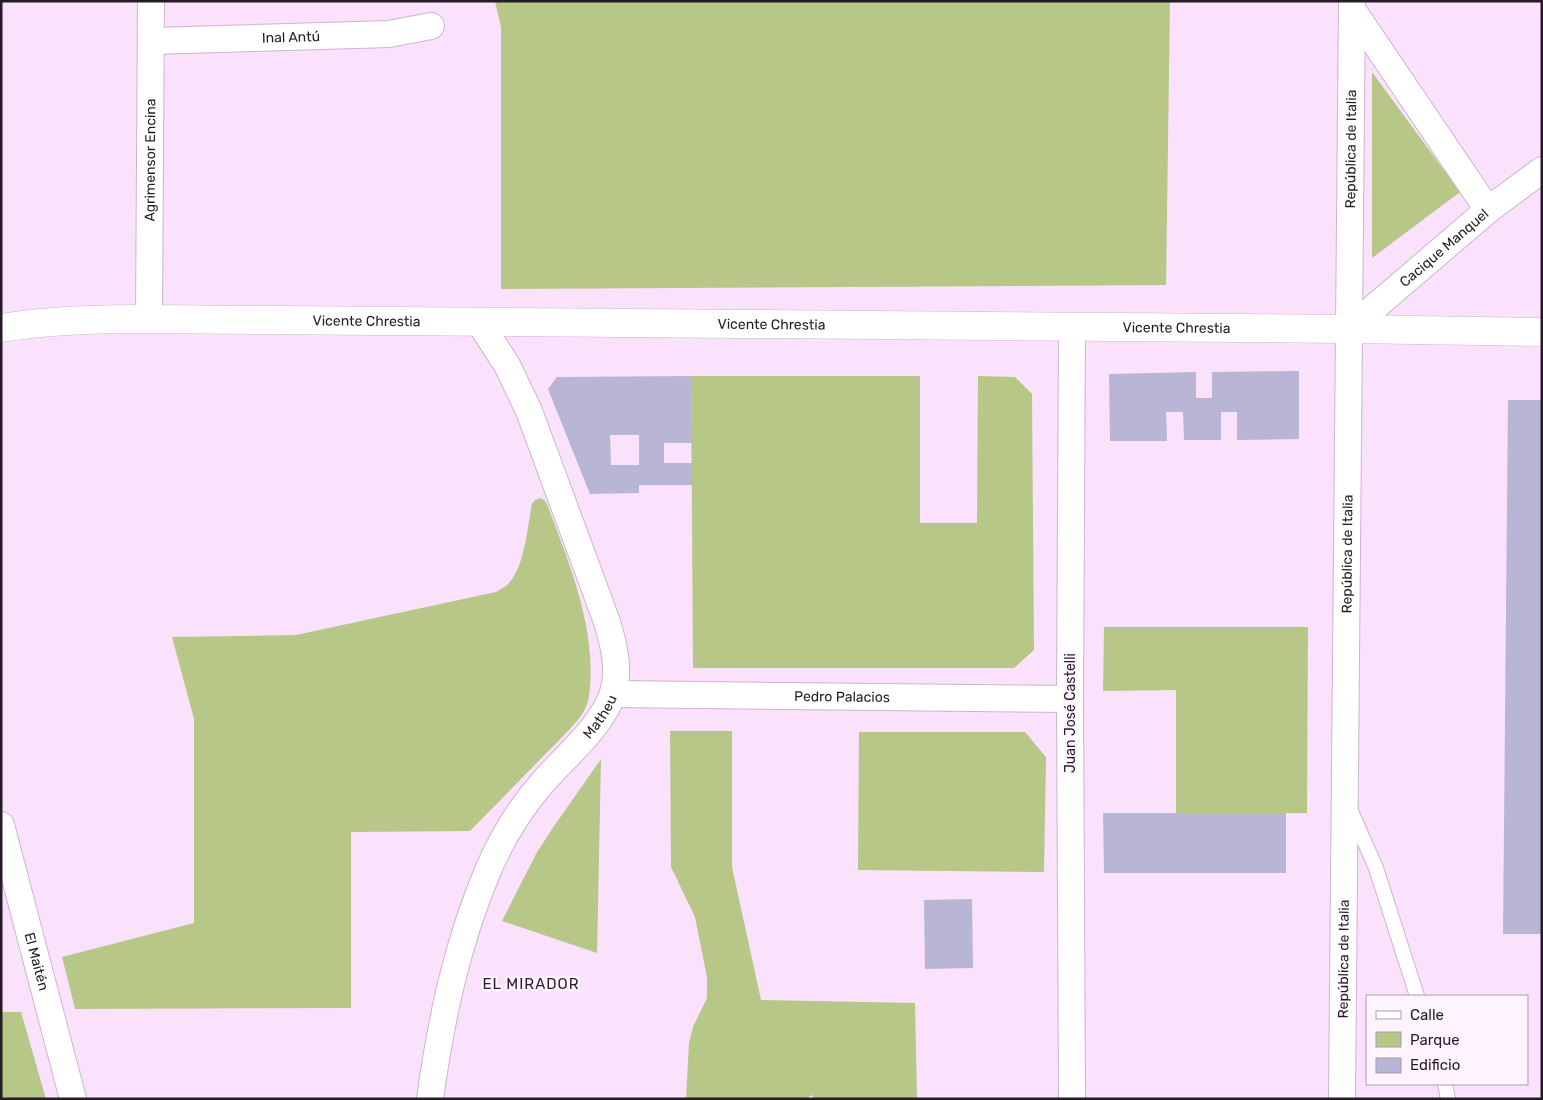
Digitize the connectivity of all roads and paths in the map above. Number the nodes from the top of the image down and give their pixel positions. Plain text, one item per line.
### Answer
1 (151, 1) edge
2 (1352, 5) edge
3 (431, 26) dead end
4 (151, 41) junction
5 (1542, 170) edge
6 (1488, 210) junction
7 (149, 318) junction
8 (479, 322) junction
9 (1072, 327) junction
10 (1, 328) edge
11 (1349, 329) junction
12 (1542, 332) edge
13 (612, 694) junction
14 (1070, 699) junction
15 (1344, 796) junction
16 (1, 825) edge
17 (1417, 995) edge
18 (1445, 1085) edge
19 (73, 1099) edge
20 (430, 1099) edge
21 (1072, 1099) edge
22 (1342, 1099) edge
23 (1448, 1099) edge

1 - 4 street, Agrimensor Encina
2 - 6 street, República de Italia
2 - 11 street, República de Italia
3 - 4 street, Inal Antú
4 - 7 street, Agrimensor Encina
5 - 6 street, Cacique Manquel
6 - 11 street, Cacique Manquel
7 - 8 main road, Vicente Chrestia
7 - 10 main road, Vicente Chrestia
8 - 9 main road, Vicente Chrestia
8 - 13 street, Matheu
9 - 11 main road, Vicente Chrestia
9 - 14 street, Juan José Castelli
11 - 12 main road, Vicente Chrestia
11 - 15 street, República de Italia
13 - 14 street, Pedro Palacios
13 - 20 street, Matheu
14 - 21 street, Juan José Castelli
15 - 17 lane
15 - 22 street, República de Italia
16 - 19 street, El Maitén
18 - 23 lane

